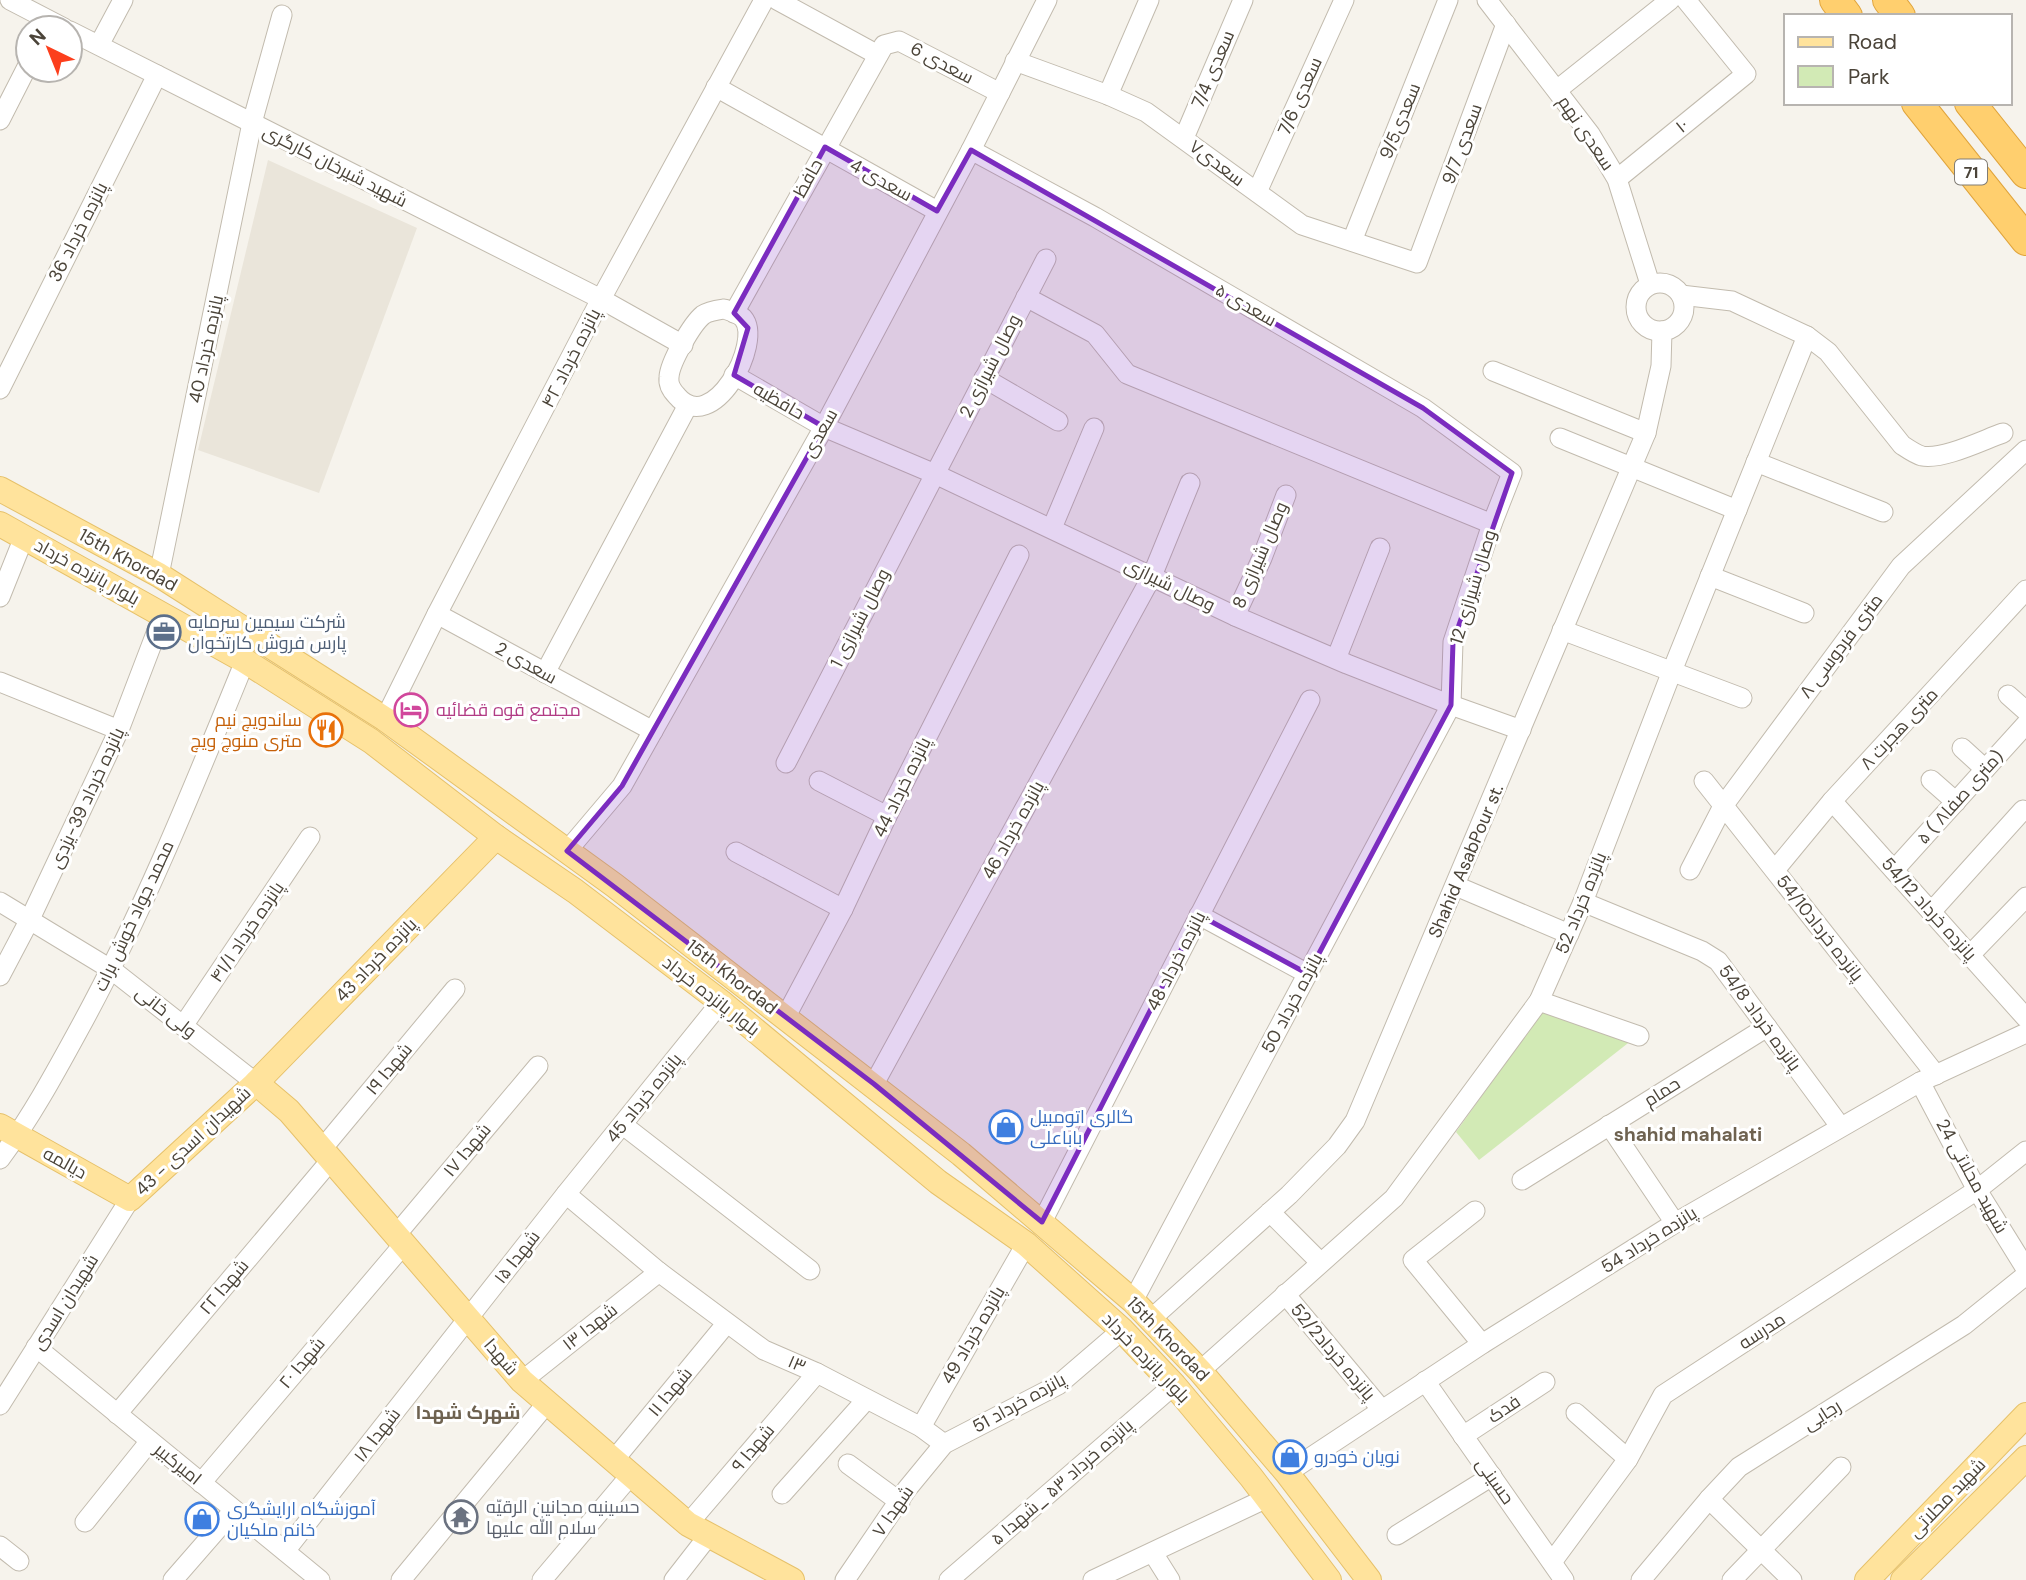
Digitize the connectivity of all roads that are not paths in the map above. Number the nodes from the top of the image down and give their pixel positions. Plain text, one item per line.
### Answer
1 (9, 0) edge
2 (123, 0) edge
3 (764, 0) edge
4 (777, 0) edge
5 (1047, 0) edge
6 (1150, 0) edge
7 (1243, 0) edge
8 (1344, 0) edge
9 (1448, 0) edge
10 (1670, 0) edge
11 (1686, 0) edge
12 (1492, 2) edge
13 (33, 14) edge
14 (282, 15) dead end
15 (1506, 24) junction
16 (84, 38) edge
17 (99, 45) junction
18 (881, 50) junction
19 (1016, 61) junction
20 (157, 75) junction
21 (18, 84) edge
22 (716, 87) junction
23 (1557, 90) junction
24 (1000, 93) junction
25 (1108, 95) junction
26 (1919, 105) edge
27 (1972, 105) edge
28 (0, 120) edge
29 (252, 123) junction
30 (1184, 138) junction
31 (824, 148) junction
32 (971, 150) junction
33 (2026, 173) edge
34 (1617, 179) junction
35 (1257, 192) junction
36 (937, 211) junction
37 (2026, 240) edge
38 (1352, 241) junction
39 (1046, 259) dead end
40 (1418, 263) joint
41 (1650, 284) junction
42 (1681, 295) junction
43 (1026, 297) junction
44 (601, 299) junction
45 (734, 313) junction
46 (1662, 331) junction
47 (1807, 335) junction
48 (683, 345) junction
49 (1493, 371) dead end
50 (734, 375) junction
51 (985, 377) junction
52 (0, 389) edge
53 (688, 405) junction
54 (1058, 421) dead end
55 (824, 427) junction
56 (1094, 428) dead end
57 (1646, 433) junction
58 (2003, 433) dead end
59 (1560, 438) dead end
60 (2026, 450) edge
61 (1756, 462) junction
62 (1632, 469) junction
63 (1512, 473) joint
64 (935, 474) junction
65 (1190, 482) dead end
66 (0, 489) edge
67 (1286, 495) dead end
68 (1737, 510) junction
69 (1883, 512) dead end
70 (0, 524) edge
71 (1492, 524) junction
72 (1052, 528) junction
73 (24, 537) junction
74 (1381, 548) dead end
75 (1019, 555) dead end
76 (159, 575) junction
77 (1152, 576) junction
78 (1710, 576) junction
79 (2026, 590) edge
80 (0, 597) edge
81 (1804, 613) dead end
82 (437, 614) junction
83 (163, 615) junction
84 (1235, 616) junction
85 (1562, 629) junction
86 (1336, 659) junction
87 (245, 662) junction
88 (1672, 671) junction
89 (545, 673) junction
90 (0, 682) edge
91 (2008, 695) dead end
92 (1742, 698) dead end
93 (1310, 700) dead end
94 (1451, 705) junction
95 (2026, 712) edge
96 (386, 719) junction
97 (2026, 724) edge
98 (119, 730) junction
99 (1521, 730) junction
100 (653, 731) junction
101 (1962, 748) dead end
102 (786, 763) dead end
103 (1985, 769) junction
104 (1931, 780) dead end
105 (819, 781) dead end
106 (1704, 781) dead end
107 (1832, 801) junction
108 (1956, 802) junction
109 (1723, 806) junction
110 (2023, 810) dead end
111 (887, 816) junction
112 (310, 837) dead end
113 (496, 837) junction
114 (568, 851) junction
115 (736, 852) dead end
116 (1690, 870) dead end
117 (1775, 870) junction
118 (1894, 870) junction
119 (1456, 886) junction
120 (2026, 897) edge
121 (0, 902) edge
122 (1583, 902) junction
123 (843, 909) junction
124 (1931, 912) junction
125 (1199, 915) junction
126 (30, 919) junction
127 (1569, 934) junction
128 (1970, 955) junction
129 (112, 970) junction
130 (1308, 974) junction
131 (0, 976) edge
132 (456, 989) dead end
133 (1539, 1001) junction
134 (721, 1002) junction
135 (785, 1018) junction
136 (2026, 1018) edge
137 (183, 1026) junction
138 (1767, 1027) junction
139 (2026, 1033) edge
140 (1639, 1036) dead end
141 (538, 1066) dead end
142 (1928, 1078) junction
143 (256, 1083) junction
144 (874, 1084) junction
145 (623, 1125) junction
146 (1609, 1125) junction
147 (1840, 1126) junction
148 (9, 1131) edge
149 (2026, 1151) edge
150 (326, 1154) junction
151 (0, 1159) edge
152 (1522, 1180) dead end
153 (1977, 1190) junction
154 (566, 1194) junction
155 (130, 1199) junction
156 (1475, 1211) dead end
157 (1270, 1212) junction
158 (1042, 1223) junction
159 (1675, 1223) junction
160 (400, 1239) junction
161 (1026, 1244) junction
162 (1321, 1262) junction
163 (2026, 1269) edge
164 (810, 1270) dead end
165 (659, 1272) junction
166 (2026, 1275) edge
167 (1284, 1294) junction
168 (1133, 1301) junction
169 (468, 1319) junction
170 (1151, 1319) junction
171 (726, 1324) junction
172 (1122, 1330) junction
173 (1482, 1344) junction
174 (36, 1347) junction
175 (1200, 1371) junction
176 (817, 1373) junction
177 (522, 1381) junction
178 (1425, 1381) junction
179 (1545, 1382) dead end
180 (1174, 1385) junction
181 (866, 1400) junction
182 (547, 1403) junction
183 (0, 1405) edge
184 (1382, 1410) junction
185 (1576, 1413) dead end
186 (117, 1414) junction
187 (2026, 1415) edge
188 (921, 1427) junction
189 (1463, 1436) junction
190 (150, 1441) junction
191 (944, 1444) junction
192 (2026, 1458) edge
193 (1628, 1459) junction
194 (848, 1464) dead end
195 (1840, 1467) dead end
196 (622, 1468) junction
197 (1287, 1473) junction
198 (1492, 1476) junction
199 (201, 1483) junction
200 (782, 1494) dead end
201 (1267, 1498) junction
202 (1709, 1499) junction
203 (900, 1502) junction
204 (234, 1510) junction
205 (85, 1522) dead end
206 (699, 1530) junction
207 (1397, 1535) dead end
208 (0, 1546) edge
209 (1762, 1550) junction
210 (285, 1551) junction
211 (1153, 1553) junction
212 (19, 1561) dead end
213 (1552, 1562) junction
214 (1906, 1579) edge
215 (173, 1580) edge
216 (320, 1580) edge
217 (401, 1580) edge
218 (541, 1580) edge
219 (674, 1580) edge
220 (792, 1580) edge
221 (845, 1580) edge
222 (948, 1580) edge
223 (1093, 1580) edge
224 (1170, 1580) edge
225 (1329, 1580) edge
226 (1369, 1580) edge
227 (1564, 1580) edge
228 (1641, 1580) edge
229 (1732, 1580) edge
230 (1792, 1580) edge
231 (1867, 1580) edge

1 - 13 street
2 - 17 street
3 - 22 street, پانزده خرداد ۴۲
4 - 18 street
5 - 19 street, سعدی
6 - 25 street
7 - 30 street, سعدی 7/4
8 - 35 street, سعدی 7/6
9 - 38 street, سعدی9/5
10 - 23 street
11 - 34 street, ۱۰
12 - 15 street, سعدی نهم
14 - 29 street, پانزده خرداد 40
15 - 23 street, سعدی نهم
15 - 40 street, سعدی 9/7
16 - 17 street, شهید شیرخان کارگری
17 - 20 street, شهید شیرخان کارگری
18 - 24 street, سعدی 6
18 - 31 street, حافظ
19 - 24 street, سعدی
19 - 25 street, سعدی۷
20 - 29 street, شهید شیرخان کارگری
20 - 52 street, پانزده خرداد 36
21 - 28 street
22 - 31 street, سعدی 4
22 - 44 street, پانزده خرداد ۴۲
23 - 34 street, سعدی نهم
24 - 32 street, سعدی
25 - 30 street, سعدی۷
26 - 37 highway, 71
27 - 33 highway, 71
29 - 44 street, شهید شیرخان کارگری
29 - 76 street, پانزده خرداد 40
30 - 35 street, سعدی۷
31 - 36 street, سعدی 4
31 - 45 street, حافظ
32 - 36 street, سعدی
32 - 63 street, سعدی ۵
34 - 41 street, سعدی نهم
35 - 38 street, سعدی۷
36 - 55 street, سعدی
38 - 40 street, سعدی۷
39 - 43 street, وصال شیرازی 2
41 - 42 street
41 - 46 street
42 - 46 street
42 - 47 street
43 - 51 street, وصال شیرازی 2
43 - 71 street
44 - 48 street, شهید شیرخان کارگری
44 - 82 street, پانزده خرداد ۴۲
45 - 48 street
45 - 50 street
46 - 57 street, Shahid AsabPour st.
47 - 58 street
47 - 61 street, پانزده خرداد 52
48 - 53 street
49 - 57 street
50 - 53 street
50 - 55 street, حافظیه
51 - 54 street
51 - 64 street, وصال شیرازی 2
53 - 89 street
55 - 64 street, وصال شیرازی
55 - 100 street, سعدی
56 - 72 street
57 - 62 street, Shahid AsabPour st.
59 - 62 street
60 - 109 street, ۸ متری فردوسی
61 - 68 street, پانزده خرداد 52
61 - 69 street
62 - 68 street
62 - 85 street, Shahid AsabPour st.
63 - 71 street, وصال شیرازی 12
64 - 72 street, وصال شیرازی
64 - 102 street, وصال شیرازی 1
65 - 77 street, پانزده خرداد 46
66 - 76 main road, 15th Khordad
67 - 84 street, وصال شیرازی 8
68 - 78 street, پانزده خرداد 52
70 - 73 main road, بلوار پانزده خرداد
71 - 94 street, وصال شیرازی 12
72 - 77 street, وصال شیرازی
73 - 80 street
73 - 83 main road, بلوار پانزده خرداد
74 - 86 street
75 - 111 street, پانزده خرداد 44
76 - 96 main road, 15th Khordad
77 - 84 street, وصال شیرازی
77 - 144 street, پانزده خرداد 46
78 - 81 street
78 - 88 street, پانزده خرداد 52
79 - 107 street, ۸ متری هجرت
82 - 89 street, سعدی 2
82 - 96 street, پانزده خرداد ۴۲
83 - 87 main road, بلوار پانزده خرداد
83 - 98 street, پانزده خرداد 39-یزدی
84 - 86 street, وصال شیرازی
85 - 88 street
85 - 99 street, Shahid AsabPour st.
86 - 94 street, وصال شیرازی
87 - 113 main road, بلوار پانزده خرداد
87 - 129 street, محمد جواد خوش برات
88 - 92 street
88 - 122 street, پانزده خرداد 52
89 - 100 street, سعدی 2
90 - 98 street
91 - 95 street
93 - 125 street, پانزده خرداد 48
94 - 99 street, وصال شیرازی
94 - 130 street, پانزده خرداد 50
96 - 114 main road, 15th Khordad
97 - 103 street, ۵ ( ۸متری صفا)
98 - 126 street, پانزده خرداد 39-یزدی
99 - 119 street, Shahid AsabPour st.
100 - 114 street, سعدی
101 - 103 street
103 - 108 street, ۵ ( ۸متری صفا)
104 - 108 street
105 - 111 street
106 - 109 street, پانزده خرداد54/10
107 - 117 street, ۸ متری هجرت
107 - 118 street, پانزده خرداد 54/12
108 - 118 street, ۵ ( ۸متری صفا)
109 - 116 street, ۸ متری فردوسی
109 - 117 street, پانزده خرداد54/10
110 - 124 street
111 - 123 street, پانزده خرداد 44
112 - 137 street, پانزده خرداد ۴۱/۱
113 - 134 main road, بلوار پانزده خرداد
113 - 143 main road, پانزده خرداد 43
114 - 135 main road, 15th Khordad
115 - 123 street
117 - 142 street, پانزده خرداد54/10
118 - 124 street, پانزده خرداد 54/12
119 - 127 street
119 - 157 street, Shahid AsabPour st.
120 - 128 street
121 - 126 street, ولی خانی
122 - 127 street, پانزده خرداد 52
122 - 138 street, پانزده خرداد 54/8
123 - 135 street, پانزده خرداد 44
124 - 128 street, پانزده خرداد 54/12
125 - 130 street
125 - 158 street, پانزده خرداد 48
126 - 129 street, ولی خانی
126 - 131 street, پانزده خرداد 39-یزدی
127 - 133 street, پانزده خرداد 52
128 - 136 street, پانزده خرداد 54/12
129 - 137 street, ولی خانی
129 - 148 street, محمد جواد خوش برات
130 - 168 street, پانزده خرداد 50
132 - 150 street, شهدا ۱۹
133 - 140 street
133 - 162 street, پانزده خرداد 52
134 - 145 street, پانزده خرداد 45
134 - 161 main road, بلوار پانزده خرداد
135 - 144 main road, 15th Khordad
137 - 143 street, ولی خانی
138 - 146 street, حمام
138 - 147 street, پانزده خرداد 54/8
139 - 142 street, پانزده خرداد 54
141 - 160 street, شهدا ۱۷
142 - 147 street, پانزده خرداد 54
142 - 153 street, شهید محلاتی 24
143 - 150 main road, شهدا
143 - 155 main road, شهیدان اسدی - 43
144 - 158 main road, 15th Khordad
145 - 154 street, پانزده خرداد 45
145 - 164 street
146 - 152 street, حمام
146 - 159 street
147 - 159 street, پانزده خرداد 54
148 - 151 street, محمد جواد خوش برات
148 - 155 main road, دیالمه
149 - 153 street, مدرسه
150 - 160 main road, شهدا
150 - 186 street, شهدا ۲۲
153 - 163 street, شهید محلاتی 24
153 - 193 street, مدرسه
154 - 165 street, ۱۳
154 - 169 street, شهدا ۱۵
155 - 174 street, شهیدان اسدی
156 - 173 street
157 - 162 street
157 - 170 street, Shahid AsabPour st.
158 - 168 main road, 15th Khordad
159 - 173 street, پانزده خرداد 54
160 - 169 main road, شهدا
160 - 199 street, شهدا ۲۰
161 - 172 main road, بلوار پانزده خرداد
161 - 188 street, پانزده خرداد 49
162 - 167 street, پانزده خرداد 52
165 - 171 street, ۱۳
165 - 177 street, شهدا ۱۳
166 - 202 street, رجایی
167 - 175 street, پانزده خرداد 52
167 - 184 street, پانزده خرداد52/2
168 - 170 main road, 15th Khordad
169 - 177 main road, شهدا
169 - 210 street, شهدا ۱۸
170 - 175 main road, 15th Khordad
171 - 176 street, ۱۳
171 - 196 street, شهدا ۱۱
172 - 180 main road, بلوار پانزده خرداد
172 - 191 street, پانزده خرداد 51
173 - 178 street, پانزده خرداد 54
174 - 183 street, شهیدان اسدی
174 - 186 street, امیرکبیر
175 - 197 main road, 15th Khordad
176 - 181 street, ۱۳
176 - 206 street, شهدا ۹
177 - 182 main road, شهدا
178 - 184 street, پانزده خرداد 54
178 - 189 street, حسینی
179 - 189 street, فدک
180 - 201 main road, بلوار پانزده خرداد
180 - 222 street, پانزده خرداد ۵۳ _شهدا ۵
181 - 188 street, ۱۳
181 - 200 street
182 - 196 main road, شهدا
182 - 217 street
184 - 197 street, پانزده خرداد 54
185 - 193 street
186 - 190 street, امیرکبیر
187 - 231 main road, شهید محلاتی
188 - 191 street, ۱۳
189 - 198 street, حسینی
190 - 199 street, امیرکبیر
190 - 205 street
191 - 203 street, شهدا ۷
192 - 214 main road, شهید محلاتی
193 - 213 street, مدرسه
194 - 203 street
195 - 209 street
196 - 206 main road, شهدا
196 - 218 street, شهدا ۱۱
197 - 226 main road, 15th Khordad
198 - 207 street
198 - 213 street, حسینی
199 - 204 street, امیرکبیر
201 - 211 street
201 - 225 main road, بلوار پانزده خرداد
202 - 209 street
202 - 228 street, رجایی
203 - 221 street, شهدا ۷
204 - 210 street, امیرکبیر
204 - 215 street
206 - 219 street, شهدا ۹
206 - 220 main road, شهدا
208 - 212 street
209 - 229 street
209 - 230 street
210 - 216 street, امیرکبیر
211 - 223 street
211 - 224 street
213 - 227 street, حسینی

